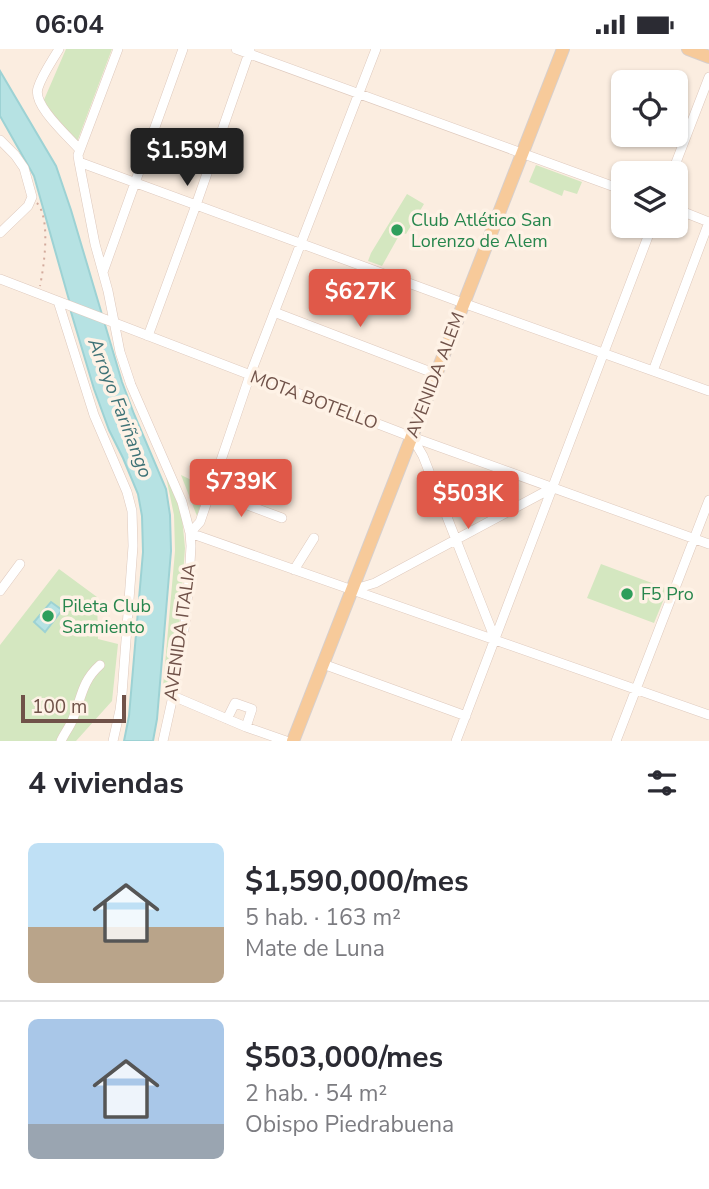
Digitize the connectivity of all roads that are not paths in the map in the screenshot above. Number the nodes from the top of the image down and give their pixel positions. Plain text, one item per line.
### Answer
1 (59, 49) edge
2 (118, 49) edge
3 (183, 49) edge
4 (236, 49) edge
5 (376, 49) edge
6 (564, 49) edge
7 (688, 49) edge
8 (249, 51) edge
9 (709, 57) edge
10 (709, 77) edge
11 (358, 93) junction
12 (0, 141) edge
13 (80, 150) junction
14 (523, 153) junction
15 (677, 161) edge
16 (79, 162) junction
17 (136, 183) junction
18 (611, 186) edge
19 (197, 205) junction
20 (688, 214) edge
21 (709, 222) edge
22 (0, 233) edge
23 (647, 238) edge
24 (300, 243) junction
25 (103, 272) junction
26 (0, 279) edge
27 (62, 303) junction
28 (463, 303) junction
29 (274, 312) junction
30 (111, 322) junction
31 (136, 331) junction
32 (148, 336) junction
33 (118, 344) junction
34 (604, 353) junction
35 (653, 371) junction
36 (436, 374) junction
37 (250, 375) junction
38 (709, 391) edge
39 (411, 437) junction
40 (552, 488) junction
41 (210, 492) junction
42 (709, 500) edge
43 (282, 518) dead end
44 (190, 533) junction
45 (314, 538) dead end
46 (694, 539) junction
47 (456, 540) junction
48 (709, 544) edge
49 (20, 564) dead end
50 (295, 569) junction
51 (352, 590) junction
52 (0, 591) edge
53 (495, 639) junction
54 (323, 664) junction
55 (100, 665) dead end
56 (636, 690) junction
57 (173, 696) junction
58 (709, 715) edge
59 (466, 716) junction
60 (227, 719) junction
61 (246, 727) junction
62 (61, 741) edge
63 (113, 741) edge
64 (163, 741) edge
65 (286, 741) edge
66 (293, 741) edge
67 (456, 741) edge
68 (616, 741) edge

1 - 13 street
2 - 13 street, AVENIDA ITALIA
3 - 17 street
4 - 8 street
5 - 11 street
6 - 14 main road, AVENIDA ALEM
7 - 9 main road
8 - 11 street
8 - 19 street
10 - 15 street
11 - 14 street
11 - 24 street
12 - 22 street
13 - 16 street, AVENIDA ITALIA
14 - 18 street
14 - 28 main road, AVENIDA ALEM
16 - 17 street
16 - 25 street, AVENIDA ITALIA
17 - 19 street
17 - 25 street
19 - 24 street
19 - 32 street
20 - 21 street
21 - 35 street
23 - 34 street
24 - 28 street
24 - 29 street
25 - 30 street, AVENIDA ITALIA
26 - 27 street, MOTA BOTELLO
27 - 30 street, MOTA BOTELLO
27 - 63 street
28 - 34 street
28 - 36 main road, AVENIDA ALEM
29 - 36 street
29 - 37 street
30 - 31 street, MOTA BOTELLO
30 - 33 street, AVENIDA ITALIA
31 - 32 street, MOTA BOTELLO
31 - 33 street
32 - 37 street, MOTA BOTELLO
33 - 44 street, AVENIDA ITALIA
34 - 35 street
34 - 40 street
35 - 38 street
36 - 39 main road, AVENIDA ALEM
37 - 39 street, MOTA BOTELLO
37 - 41 street
39 - 40 street, MOTA BOTELLO
39 - 47 street
39 - 51 main road, AVENIDA ALEM
40 - 46 street, MOTA BOTELLO
40 - 47 street
40 - 53 street
41 - 43 street
41 - 44 street
42 - 46 street
44 - 50 street
44 - 57 street, AVENIDA ITALIA
45 - 50 street
46 - 48 street, MOTA BOTELLO
46 - 56 street
47 - 51 street
47 - 53 street
49 - 52 street
50 - 51 street
51 - 53 street
51 - 54 main road, AVENIDA ALEM
53 - 56 street
53 - 59 street
54 - 59 street
54 - 66 main road, AVENIDA ALEM
55 - 62 street
56 - 58 street
56 - 68 street
57 - 60 street
57 - 64 street, AVENIDA ITALIA
59 - 67 street
60 - 61 street
60 - 61 street
61 - 65 street

